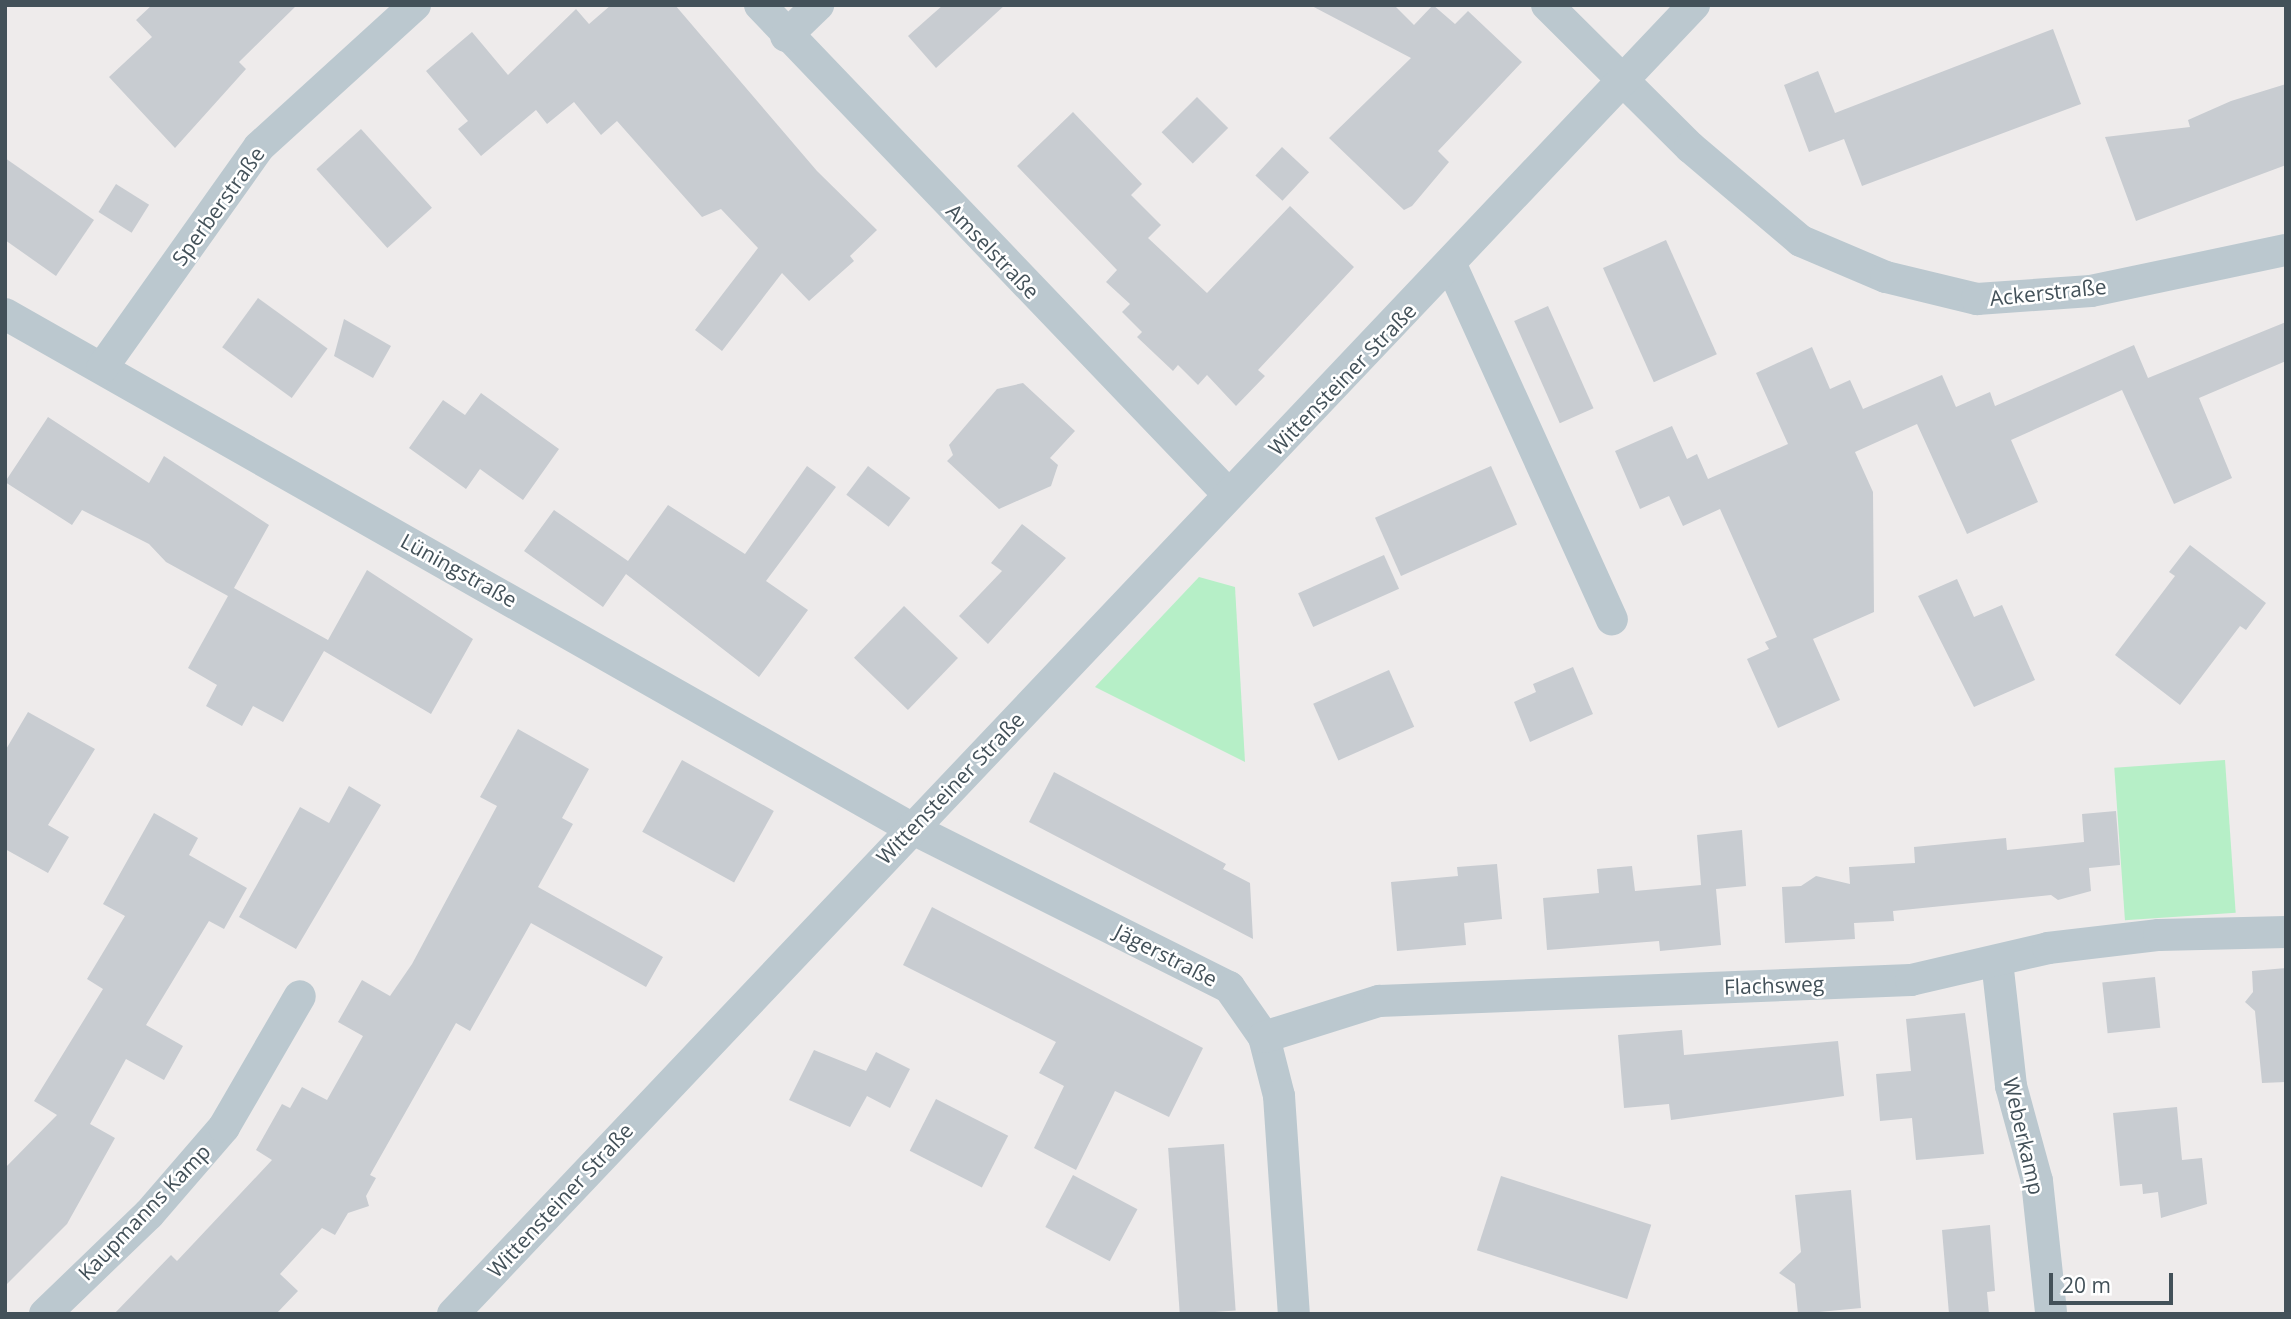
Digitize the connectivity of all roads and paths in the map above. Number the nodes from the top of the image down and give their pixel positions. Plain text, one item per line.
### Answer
1 (415, 5) edge
2 (760, 5) edge
3 (818, 5) edge
4 (1547, 5) edge
5 (1694, 5) edge
6 (786, 36) junction
7 (1628, 80) junction
8 (2286, 250) edge
9 (1452, 267) junction
10 (5, 314) edge
11 (102, 368) junction
12 (1229, 495) junction
13 (1612, 619) dead end
14 (911, 828) junction
15 (2286, 932) edge
16 (1997, 961) junction
17 (300, 996) dead end
18 (1264, 1037) junction
19 (2051, 1311) dead end
20 (45, 1314) edge
21 (453, 1314) edge
22 (1294, 1314) edge

1 - 11 street, Sperberstraße
2 - 6 street, Amselstraße
3 - 6 street
4 - 7 street, Ackerstraße
5 - 7 street, Wittensteiner Straße
6 - 12 street, Amselstraße
7 - 8 street, Ackerstraße
7 - 9 street, Wittensteiner Straße
9 - 12 street, Wittensteiner Straße
9 - 13 street
10 - 11 street, Lüningstraße
11 - 14 street, Lüningstraße
12 - 14 street, Wittensteiner Straße
14 - 18 street, Jägerstraße
14 - 21 street, Wittensteiner Straße
15 - 16 street, Flachsweg
16 - 18 street, Flachsweg
16 - 19 street, Weberkamp
17 - 20 street, Kaupmanns Kamp
18 - 22 street, Jägerstraße

